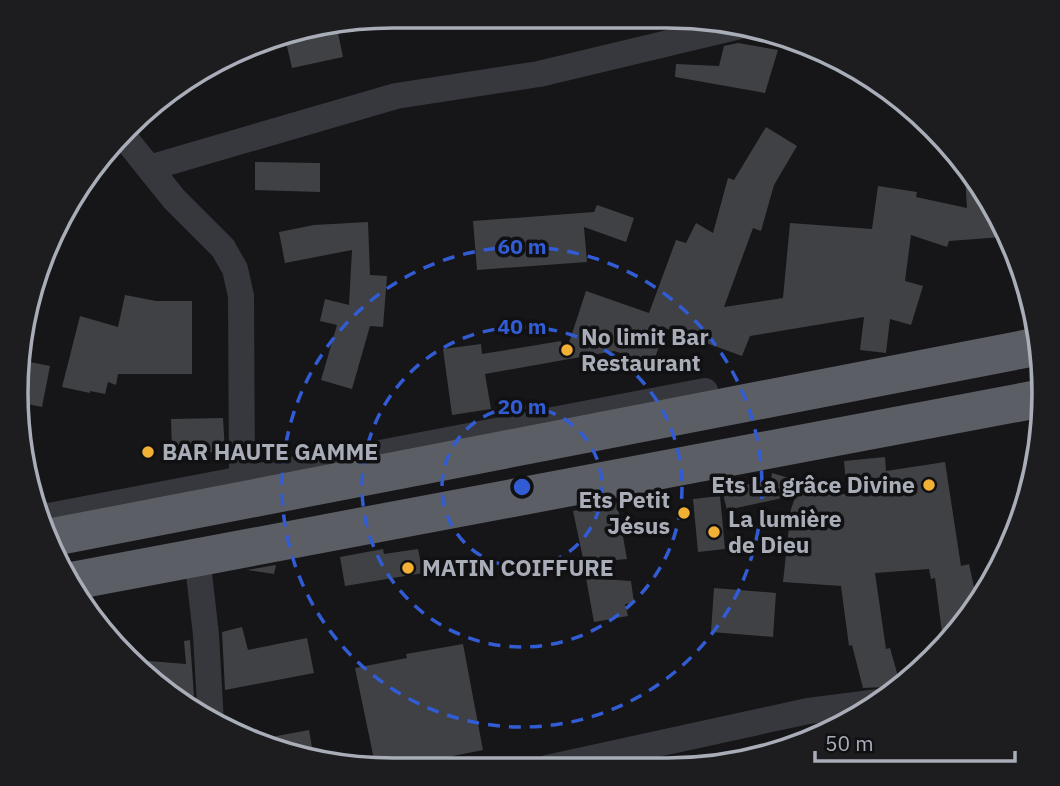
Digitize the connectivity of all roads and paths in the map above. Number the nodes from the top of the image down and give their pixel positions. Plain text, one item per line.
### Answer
1 (717, 31) edge
2 (128, 142) edge
3 (149, 168) junction
4 (1026, 330) edge
5 (1029, 348) edge
6 (1032, 400) edge
7 (237, 492) junction
8 (50, 517) edge
9 (57, 536) edge
10 (197, 556) junction
11 (79, 580) edge
12 (855, 705) edge
13 (210, 709) edge
14 (593, 758) edge

1 - 3 street
2 - 3 street
3 - 7 street
4 - 7 street
5 - 7 highway
6 - 10 highway
7 - 8 street
7 - 9 highway
10 - 11 highway
10 - 13 street
12 - 14 street

